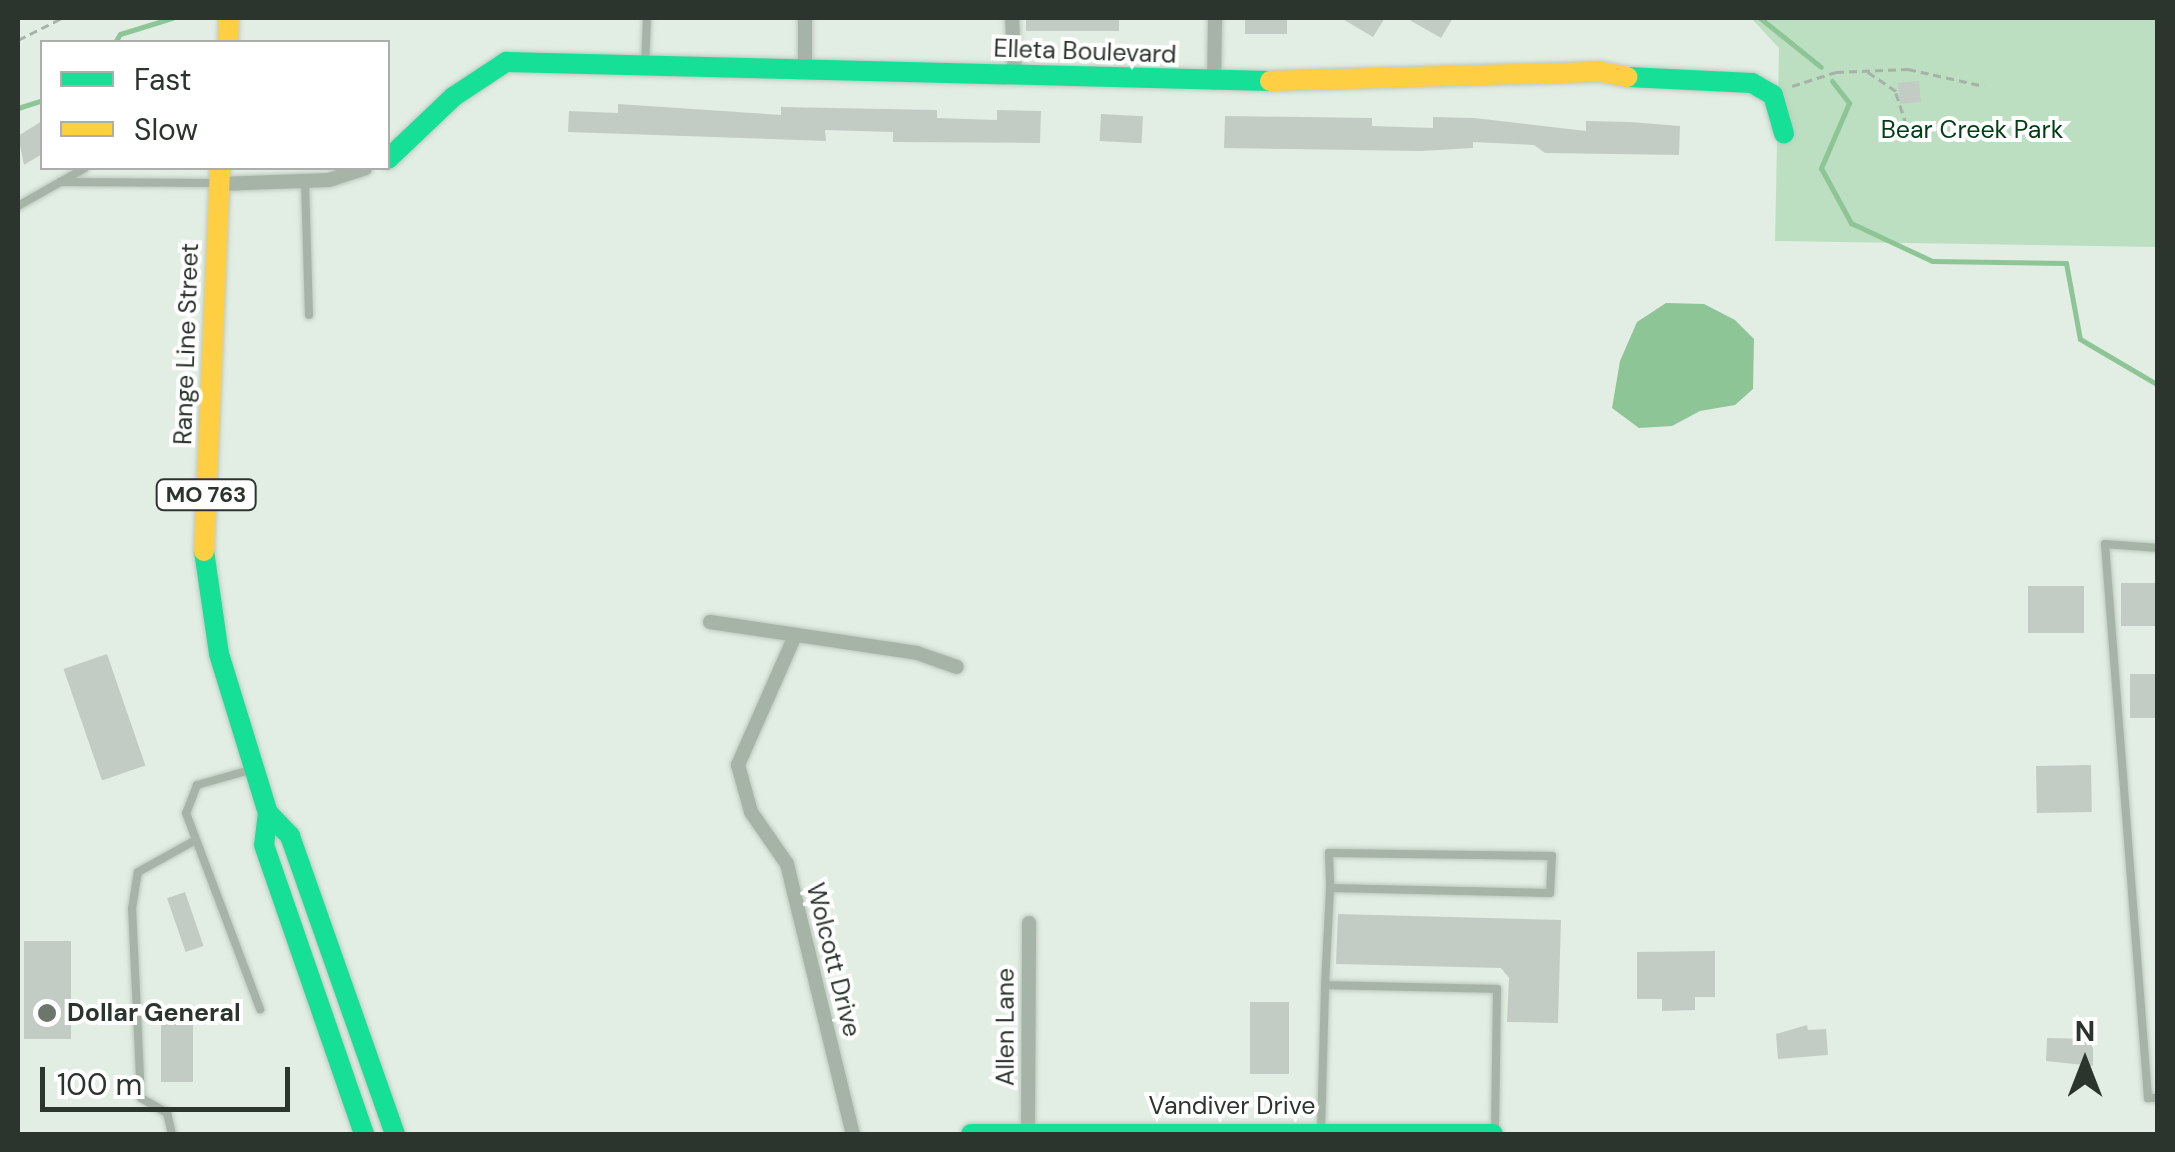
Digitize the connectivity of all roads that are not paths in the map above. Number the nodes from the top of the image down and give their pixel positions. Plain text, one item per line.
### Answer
1 (647, 18) edge
2 (805, 18) edge
3 (1012, 18) edge
4 (1215, 18) edge
5 (646, 66) junction
6 (805, 71) junction
7 (1016, 73) junction
8 (1214, 82) junction
9 (1784, 133) dead end
10 (390, 158) edge
11 (81, 170) edge
12 (356, 170) edge
13 (220, 176) edge
14 (304, 181) junction
15 (60, 182) junction
16 (18, 206) edge
17 (309, 315) dead end
18 (2158, 548) edge
19 (710, 622) dead end
20 (794, 638) junction
21 (957, 667) dead end
22 (254, 768) junction
23 (268, 813) junction
24 (194, 841) junction
25 (1330, 888) junction
26 (1029, 923) dead end
27 (1325, 985) junction
28 (260, 1009) dead end
29 (350, 1096) junction
30 (2158, 1098) edge
31 (1028, 1131) junction
32 (1321, 1131) junction
33 (1103, 1133) edge
34 (1367, 1133) edge
35 (172, 1134) edge
36 (347, 1134) edge
37 (364, 1134) edge
38 (395, 1134) edge
39 (853, 1134) edge
40 (971, 1134) edge
41 (1494, 1134) edge

1 - 5 lane
2 - 6 street
3 - 7 street
4 - 8 street
5 - 6 main road, Elleta Boulevard
5 - 10 main road, Elleta Boulevard
6 - 7 main road, Elleta Boulevard
7 - 8 main road, Elleta Boulevard
8 - 9 main road, Elleta Boulevard
11 - 15 lane
12 - 14 street
13 - 14 street
13 - 15 lane
13 - 22 main road, Range Line Street / MO 763
14 - 17 lane
15 - 16 lane
18 - 30 lane
19 - 20 street
20 - 21 street
20 - 39 street, Wolcott Drive
22 - 23 main road, Range Line Street / MO 763
22 - 24 lane
23 - 29 main road, Range Line Street / MO 763
23 - 38 main road, Range Line Street / MO 763
24 - 28 lane
24 - 35 lane
25 - 25 lane
25 - 27 lane
26 - 31 street, Allen Lane
27 - 32 lane
27 - 41 lane
29 - 36 main road
29 - 37 main road, Range Line Street / MO 763
31 - 33 main road, Vandiver Drive
31 - 40 main road, Vandiver Drive
32 - 33 main road, Vandiver Drive
32 - 34 main road, Vandiver Drive
34 - 41 main road, Vandiver Drive

